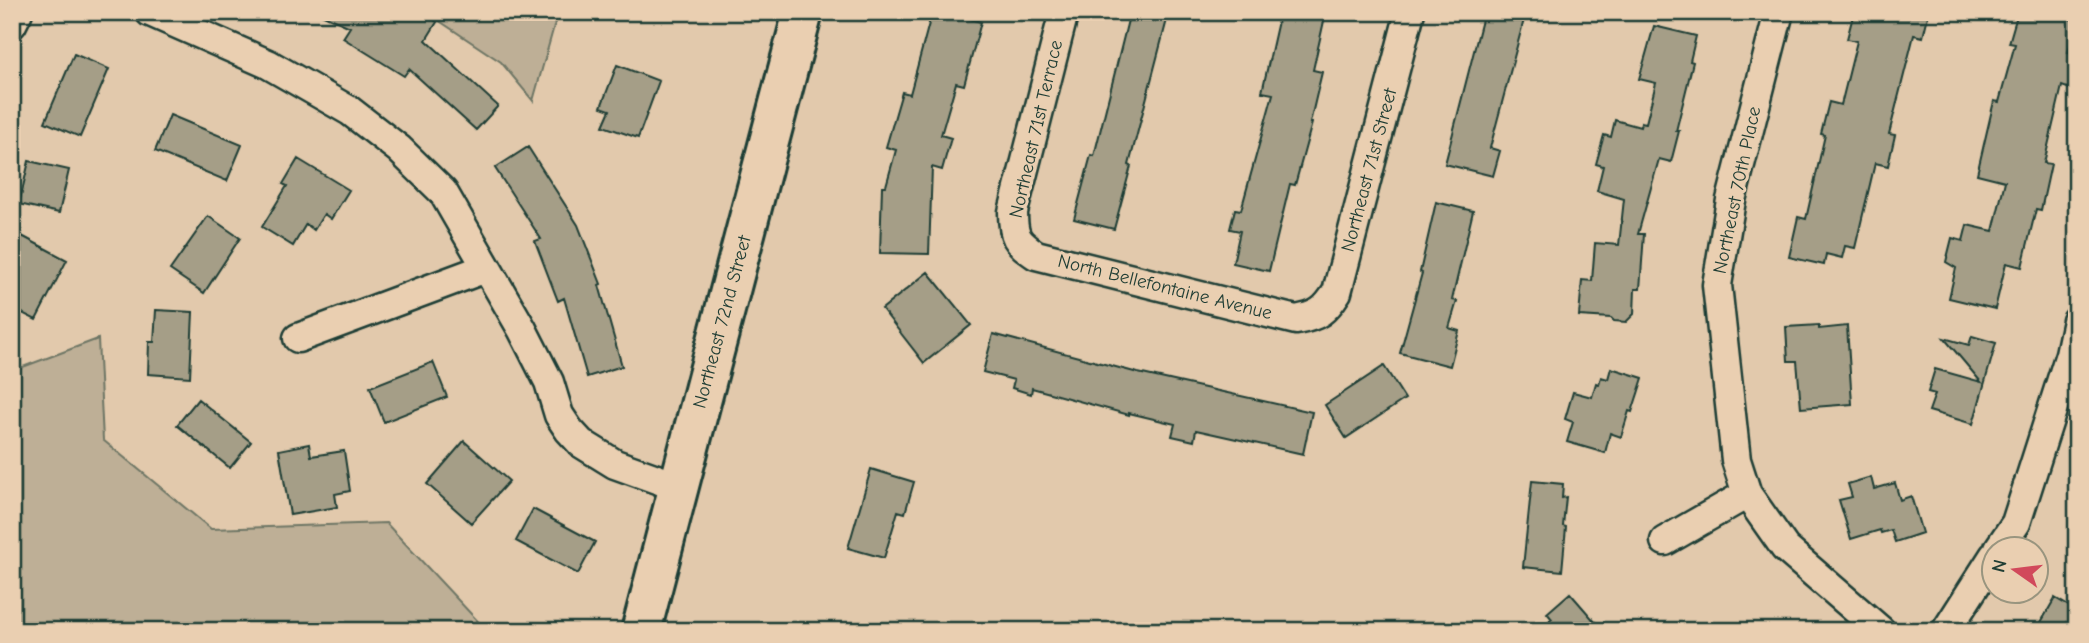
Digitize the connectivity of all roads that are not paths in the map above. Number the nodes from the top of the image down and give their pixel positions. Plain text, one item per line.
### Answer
1 (18, 12) edge
2 (150, 12) edge
3 (803, 12) edge
4 (1064, 12) edge
5 (1410, 12) edge
6 (1779, 12) edge
7 (12, 24) edge
8 (1021, 245) joint
9 (486, 268) junction
10 (1311, 317) joint
11 (2077, 321) edge
12 (298, 338) dead end
13 (679, 487) junction
14 (1746, 494) junction
15 (2008, 534) edge
16 (1665, 541) dead end
17 (1980, 578) edge
18 (641, 631) edge
19 (1881, 631) edge
20 (1946, 631) edge

1 - 7 street
2 - 9 street
3 - 13 main road, Northeast 72nd Street
4 - 8 street, Northeast 71st Terrace
5 - 10 street, Northeast 71st Street
6 - 14 street, Northeast 70th Place
8 - 10 street, North Bellefontaine Avenue
9 - 12 street
9 - 13 street
11 - 15 street
13 - 18 main road, Northeast 72nd Street
14 - 16 street
14 - 19 street
17 - 20 street

